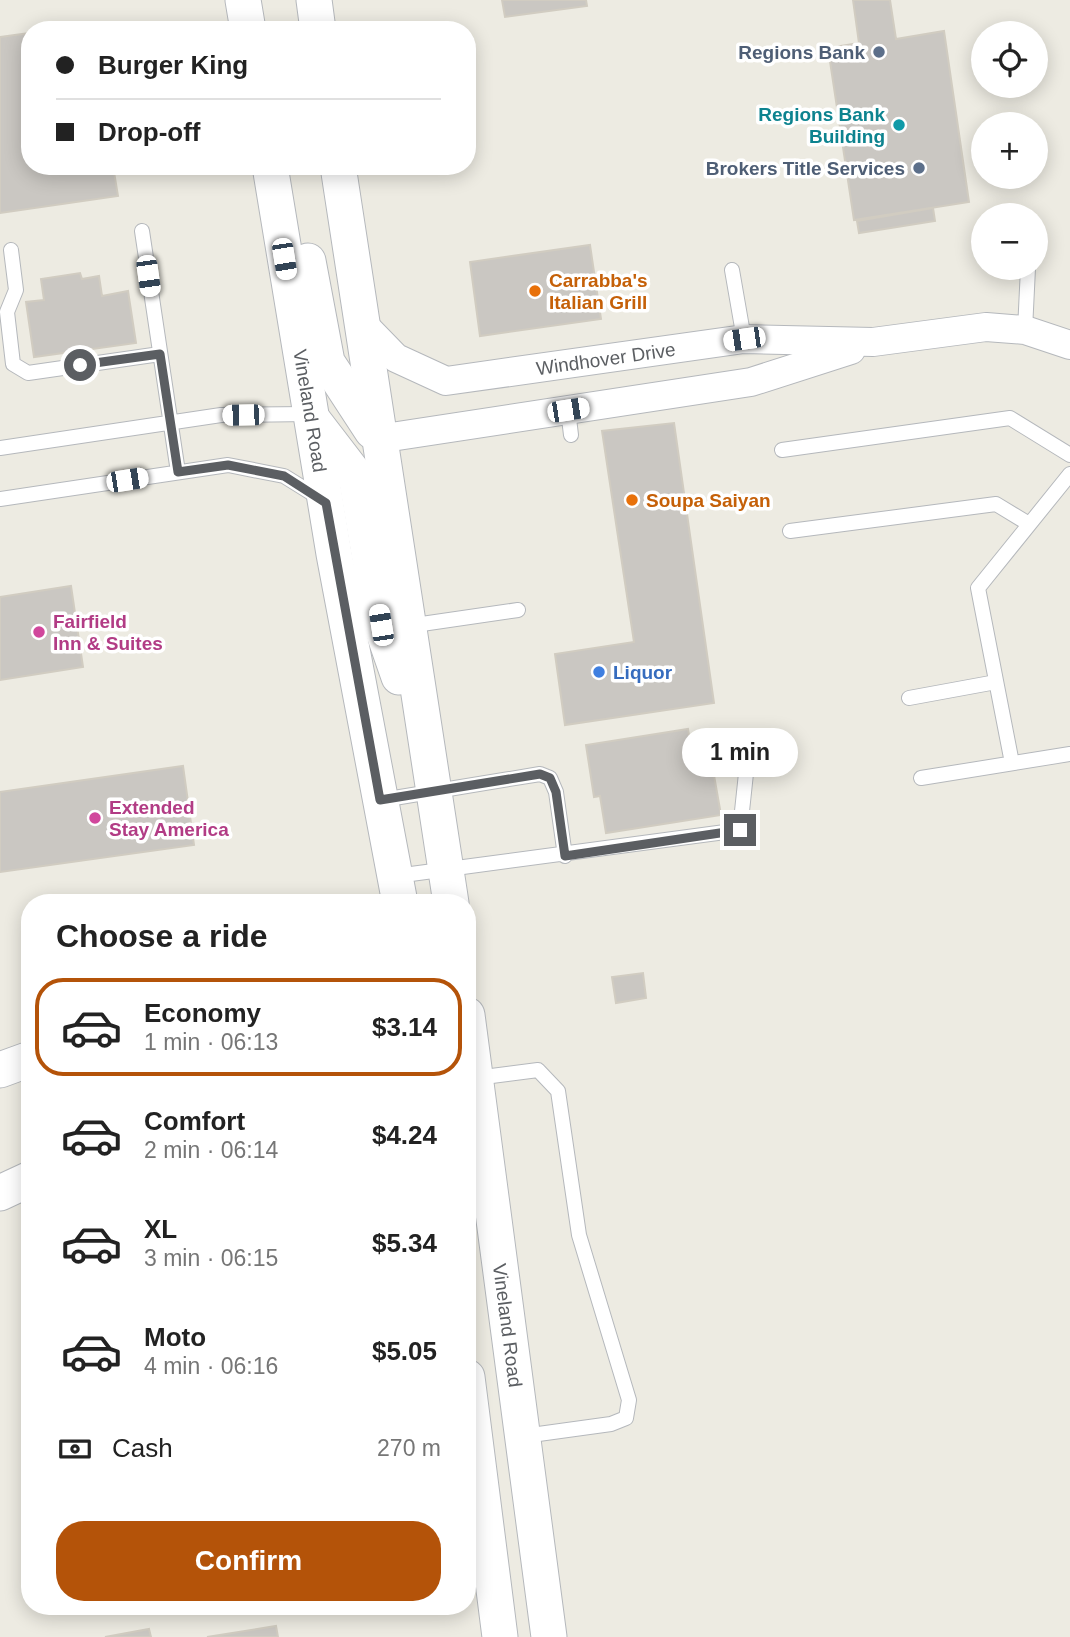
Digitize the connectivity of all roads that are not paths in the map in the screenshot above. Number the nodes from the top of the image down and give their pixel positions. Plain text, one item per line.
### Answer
1 (243, 0) edge
2 (314, 0) edge
3 (246, 21) edge
4 (317, 21) edge
5 (271, 175) edge
6 (272, 175) edge
7 (339, 175) edge
8 (142, 231) dead end
9 (11, 250) dead end
10 (732, 270) dead end
11 (1027, 280) edge
12 (360, 321) junction
13 (1025, 330) junction
14 (744, 339) junction
15 (873, 342) junction
16 (1070, 345) edge
17 (160, 354) junction
18 (751, 382) junction
19 (309, 414) junction
20 (171, 423) junction
21 (378, 439) junction
22 (0, 448) edge
23 (782, 450) dead end
24 (1070, 455) edge
25 (178, 472) junction
26 (1070, 474) edge
27 (0, 499) edge
28 (326, 503) junction
29 (1029, 524) junction
30 (790, 531) dead end
31 (517, 610) dead end
32 (407, 626) junction
33 (996, 682) junction
34 (909, 698) dead end
35 (749, 745) dead end
36 (1070, 754) edge
37 (1012, 763) junction
38 (921, 778) dead end
39 (432, 780) junction
40 (380, 800) junction
41 (565, 856) junction
42 (448, 887) edge
43 (397, 890) edge
44 (21, 1062) edge
45 (0, 1070) edge
46 (476, 1089) edge
47 (476, 1104) edge
48 (21, 1184) edge
49 (0, 1194) edge
50 (524, 1436) junction
51 (476, 1448) edge
52 (500, 1637) edge
53 (550, 1637) edge

1 - 3 street
2 - 4 street
5 - 19 street, Vineland Road
6 - 21 street
7 - 12 street
8 - 17 lane
9 - 17 lane
10 - 14 lane
11 - 13 lane
12 - 14 street, Windhover Drive
12 - 21 street
13 - 15 street, Windhover Drive
13 - 16 street, Windhover Drive
14 - 15 street, Windhover Drive
14 - 18 street
15 - 18 street, Windhover Drive
17 - 20 lane
18 - 21 street, Windhover Drive
19 - 20 lane
19 - 28 street, Vineland Road
19 - 39 street
20 - 22 lane
20 - 25 lane
21 - 32 street
23 - 24 lane
25 - 27 lane
25 - 28 lane
26 - 29 lane
28 - 40 street, Vineland Road
29 - 30 lane
29 - 33 lane
31 - 32 lane
32 - 39 street
33 - 34 lane
33 - 37 lane
35 - 41 lane
36 - 37 lane
37 - 38 lane
39 - 40 lane
39 - 41 lane
39 - 42 street
40 - 43 street, Vineland Road
41 - 42 lane
42 - 43 lane
44 - 45 street
46 - 50 lane
47 - 50 street, Vineland Road
48 - 49 street
50 - 53 street, Vineland Road
51 - 52 street

